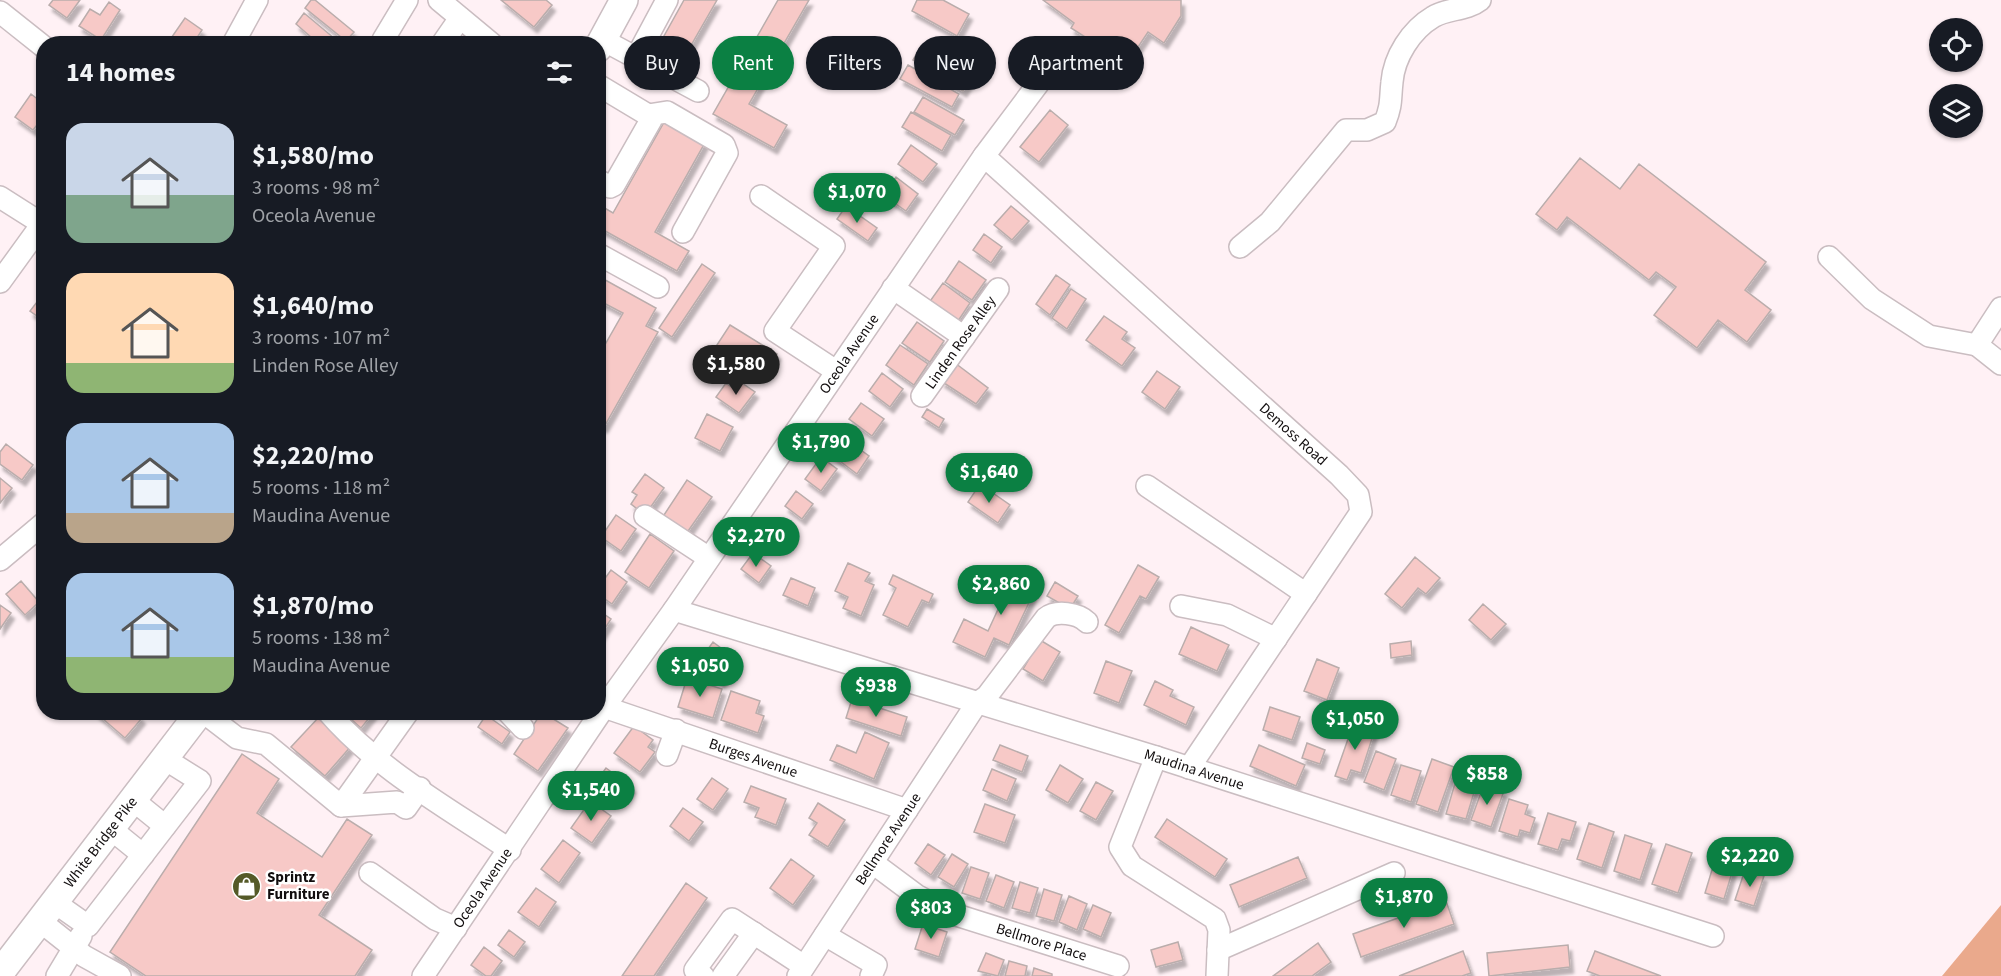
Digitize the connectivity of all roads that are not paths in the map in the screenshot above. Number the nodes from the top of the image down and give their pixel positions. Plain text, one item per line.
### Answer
1 (257, 0) edge
2 (407, 0) edge
3 (439, 0) edge
4 (624, 0) edge
5 (667, 0) edge
6 (1480, 0) edge
7 (0, 12) edge
8 (460, 18) junction
9 (237, 36) edge
10 (386, 36) edge
11 (448, 36) edge
12 (482, 36) edge
13 (605, 36) edge
14 (648, 36) edge
15 (36, 41) edge
16 (606, 46) edge
17 (624, 53) edge
18 (606, 90) edge
19 (1034, 90) edge
20 (648, 115) junction
21 (984, 156) junction
22 (606, 185) edge
23 (761, 196) dead end
24 (0, 198) edge
25 (36, 220) edge
26 (36, 228) edge
27 (683, 232) dead end
28 (1240, 247) dead end
29 (1829, 257) dead end
30 (606, 258) edge
31 (0, 282) edge
32 (658, 287) dead end
33 (893, 288) junction
34 (998, 289) dead end
35 (2001, 308) edge
36 (964, 338) junction
37 (1977, 345) junction
38 (2001, 364) edge
39 (836, 371) junction
40 (922, 396) dead end
41 (1147, 486) dead end
42 (645, 516) dead end
43 (36, 530) edge
44 (709, 558) junction
45 (0, 560) edge
46 (1306, 594) junction
47 (1181, 606) dead end
48 (674, 610) junction
49 (1087, 621) dead end
50 (1276, 639) junction
51 (606, 700) edge
52 (977, 703) junction
53 (606, 706) edge
54 (192, 720) edge
55 (206, 720) edge
56 (335, 720) edge
57 (402, 720) edge
58 (516, 720) edge
59 (592, 720) edge
60 (523, 728) dead end
61 (676, 730) junction
62 (667, 755) dead end
63 (1156, 757) junction
64 (376, 758) junction
65 (165, 759) junction
66 (1189, 768) junction
67 (420, 788) junction
68 (133, 800) junction
69 (341, 806) junction
70 (907, 810) junction
71 (165, 826) junction
72 (111, 829) junction
73 (510, 850) junction
74 (143, 855) junction
75 (873, 863) junction
76 (370, 873) dead end
77 (1394, 873) dead end
78 (47, 912) junction
79 (88, 926) junction
80 (456, 928) junction
81 (754, 933) junction
82 (825, 935) junction
83 (1713, 936) dead end
84 (73, 947) junction
85 (1218, 950) junction
86 (1118, 966) dead end
87 (801, 971) edge
88 (0, 972) edge
89 (57, 976) edge
90 (120, 976) edge
91 (423, 976) edge
92 (703, 976) edge
93 (723, 976) edge
94 (871, 976) edge
95 (1217, 976) edge

1 - 9 street
2 - 10 street
3 - 8 street
4 - 13 main road
5 - 14 street
6 - 28 street
7 - 15 street
8 - 11 street
8 - 12 street
16 - 17 street
18 - 20 street
19 - 21 street, Oceola Avenue
20 - 22 street
20 - 27 street
21 - 33 street, Oceola Avenue
21 - 46 street, Demoss Road
23 - 39 street
24 - 25 street
26 - 31 street
29 - 37 street
30 - 32 street
33 - 36 street
33 - 39 street, Oceola Avenue
34 - 36 street, Linden Rose Alley
35 - 37 street
36 - 40 street, Linden Rose Alley
37 - 38 street
39 - 44 street, Oceola Avenue
41 - 46 street
42 - 44 street
43 - 45 street
44 - 48 street, Oceola Avenue
46 - 50 street, Demoss Road
47 - 50 street
48 - 51 street, Oceola Avenue
48 - 52 street, Maudina Avenue
49 - 52 street, Bellmore Avenue
50 - 66 street, Demoss Road
52 - 63 street, Maudina Avenue
52 - 70 street, Bellmore Avenue
53 - 61 street, Burges Avenue
54 - 65 main road, White Bridge Pike
55 - 69 street
56 - 64 street
57 - 64 street
58 - 60 street
59 - 73 street, Oceola Avenue
61 - 62 street
61 - 70 street, Burges Avenue
63 - 66 street, Maudina Avenue
63 - 85 street
64 - 67 street
64 - 69 street
65 - 68 main road, White Bridge Pike
65 - 71 street
66 - 83 street, Maudina Avenue
67 - 69 street
67 - 73 street
68 - 71 street
68 - 72 main road, White Bridge Pike
70 - 75 street, Bellmore Avenue
71 - 74 street
72 - 74 street
72 - 78 main road, White Bridge Pike
73 - 80 street, Oceola Avenue
74 - 79 street
75 - 82 street, Bellmore Avenue
75 - 86 street, Bellmore Place
76 - 80 street
77 - 85 street
78 - 79 street
78 - 84 street
78 - 88 main road, White Bridge Pike
79 - 84 street
80 - 91 street, Oceola Avenue
81 - 87 street
81 - 92 street
81 - 93 street
82 - 87 street, Bellmore Avenue
82 - 94 street
84 - 89 street
84 - 90 street
85 - 95 street

